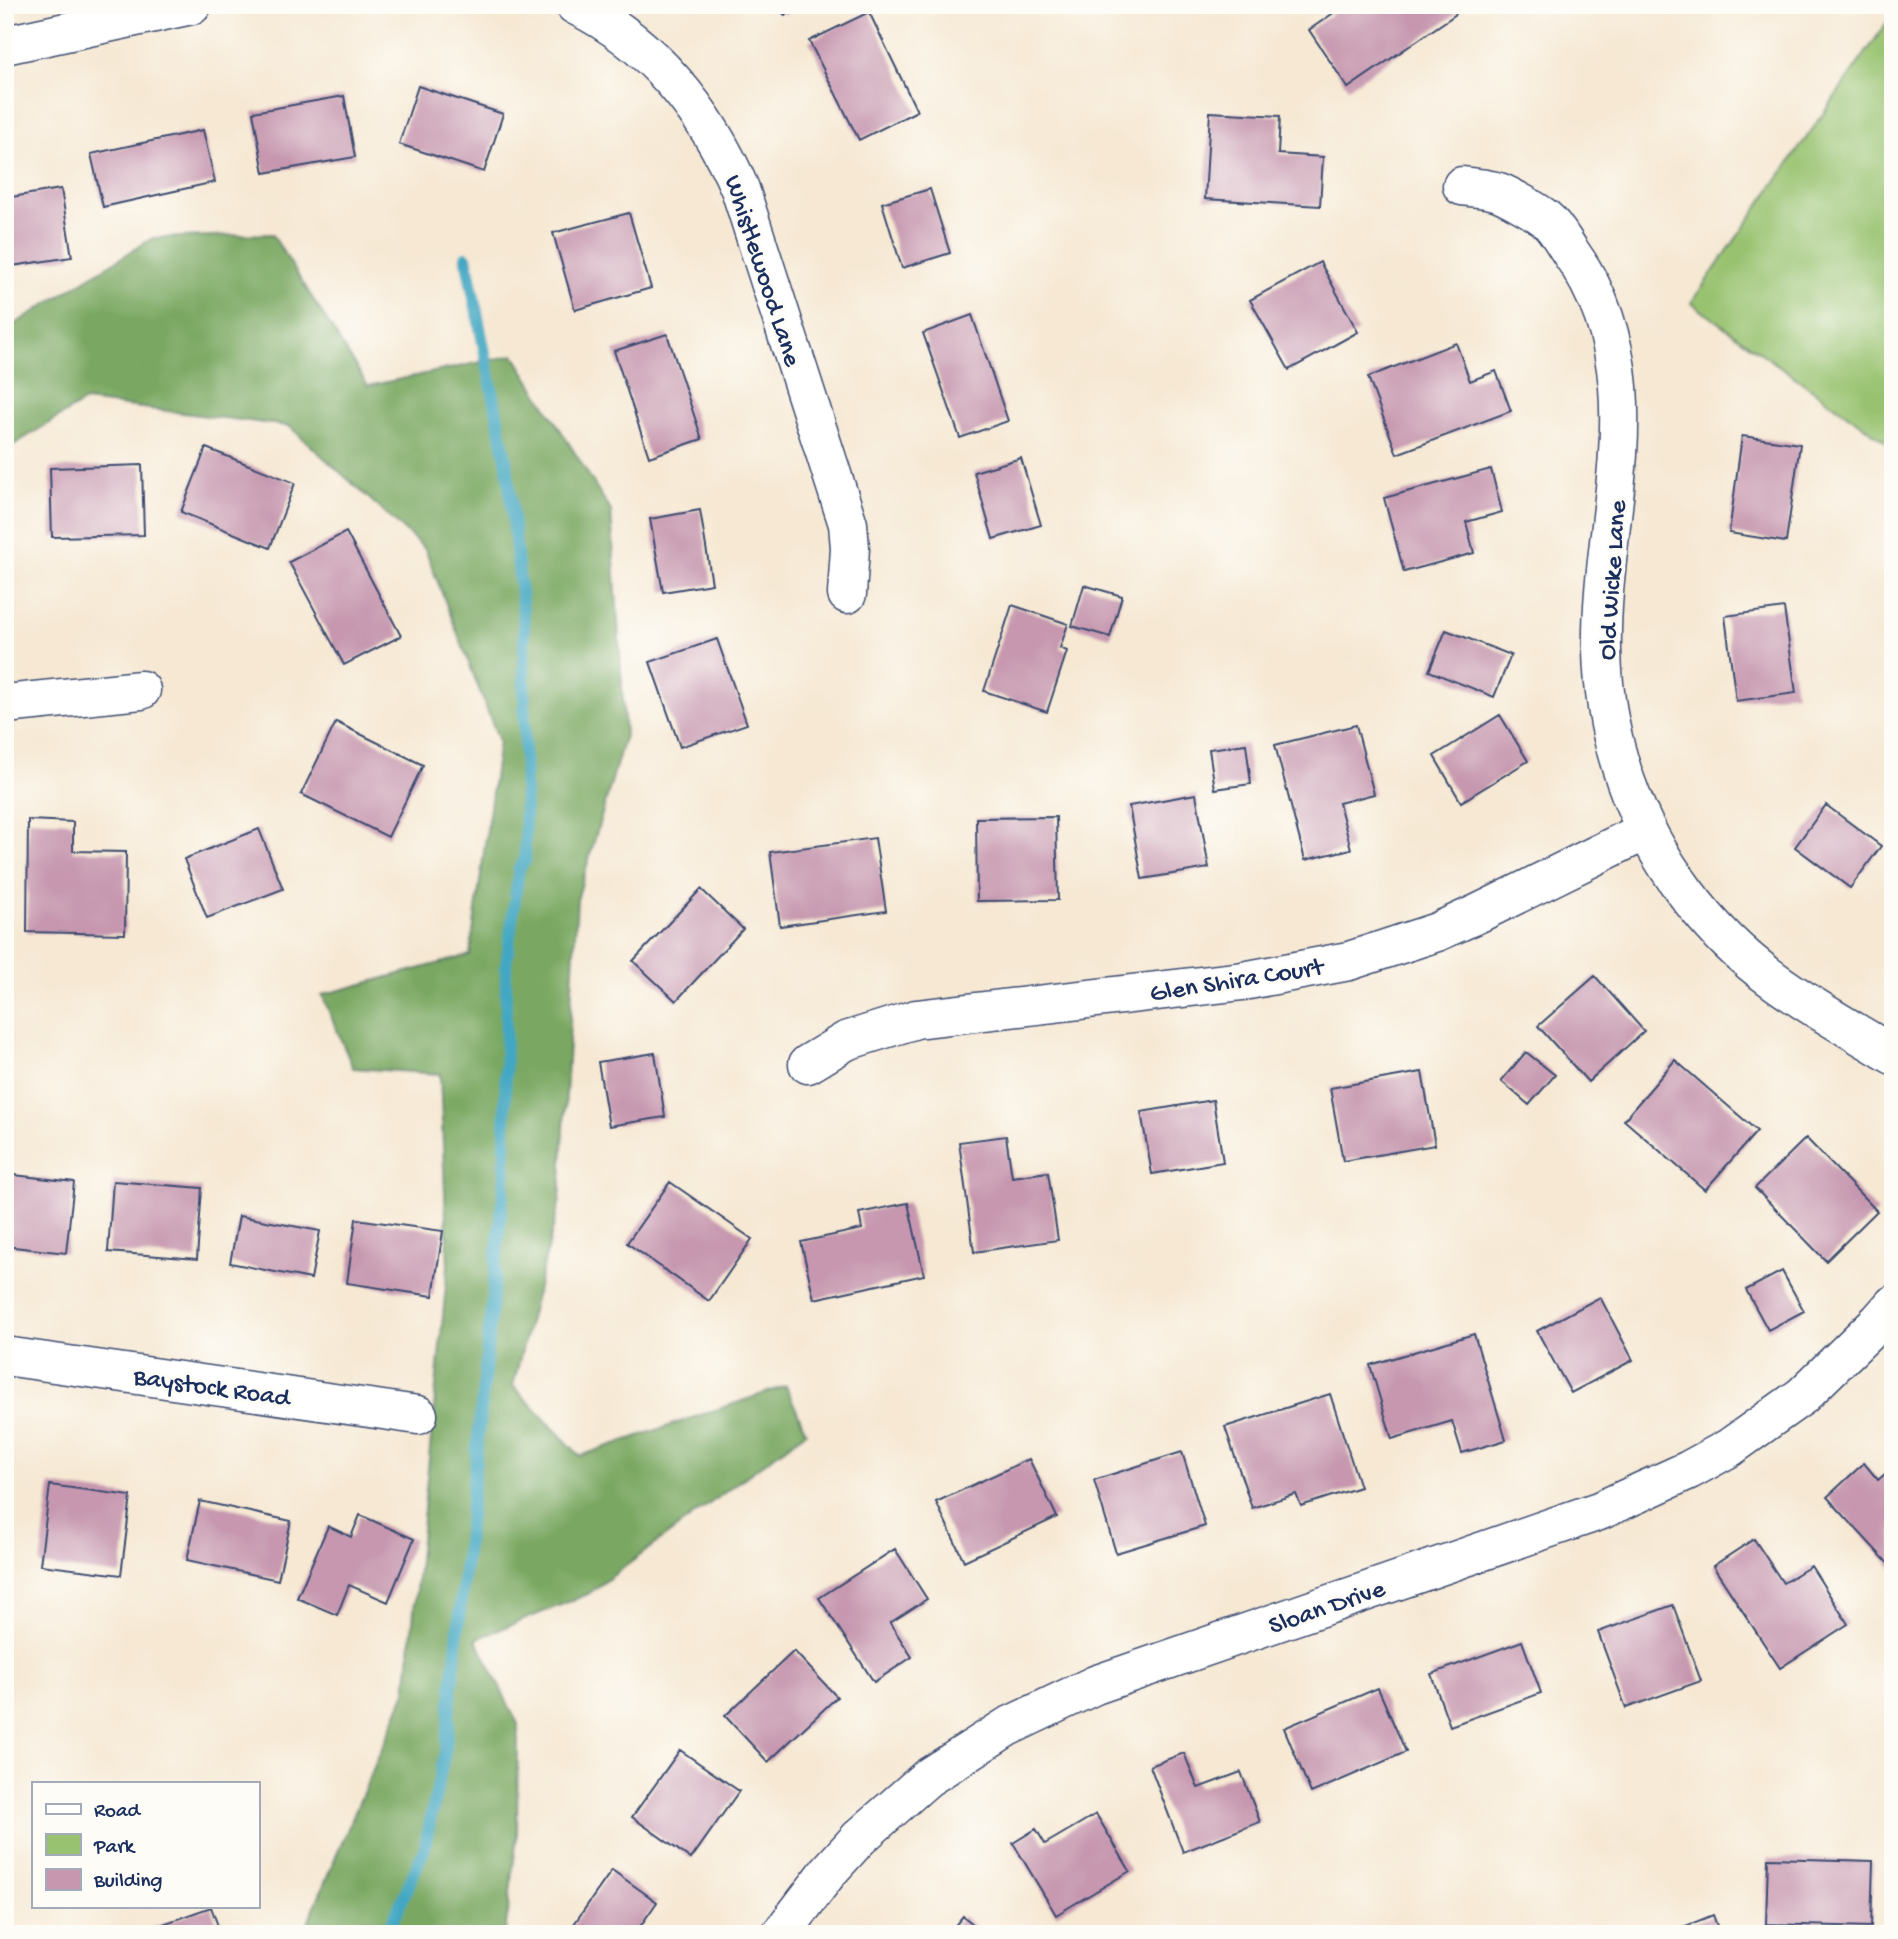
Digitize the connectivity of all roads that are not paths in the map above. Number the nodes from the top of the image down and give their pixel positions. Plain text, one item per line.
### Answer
1 (192, 5) edge
2 (575, 5) edge
3 (5, 46) edge
4 (1462, 186) dead end
5 (847, 594) dead end
6 (141, 690) dead end
7 (5, 705) edge
8 (1647, 830) junction
9 (1893, 1055) edge
10 (808, 1064) dead end
11 (1888, 1320) edge
12 (5, 1356) edge
13 (418, 1415) dead end
14 (781, 1934) edge

1 - 3 street
2 - 5 street, Whistlewood Lane
4 - 8 street, Old Wicke Lane
6 - 7 street
8 - 9 street, Old Wicke Lane
8 - 10 street, Glen Shira Court
11 - 14 street, Sloan Drive
12 - 13 street, Baystock Road

